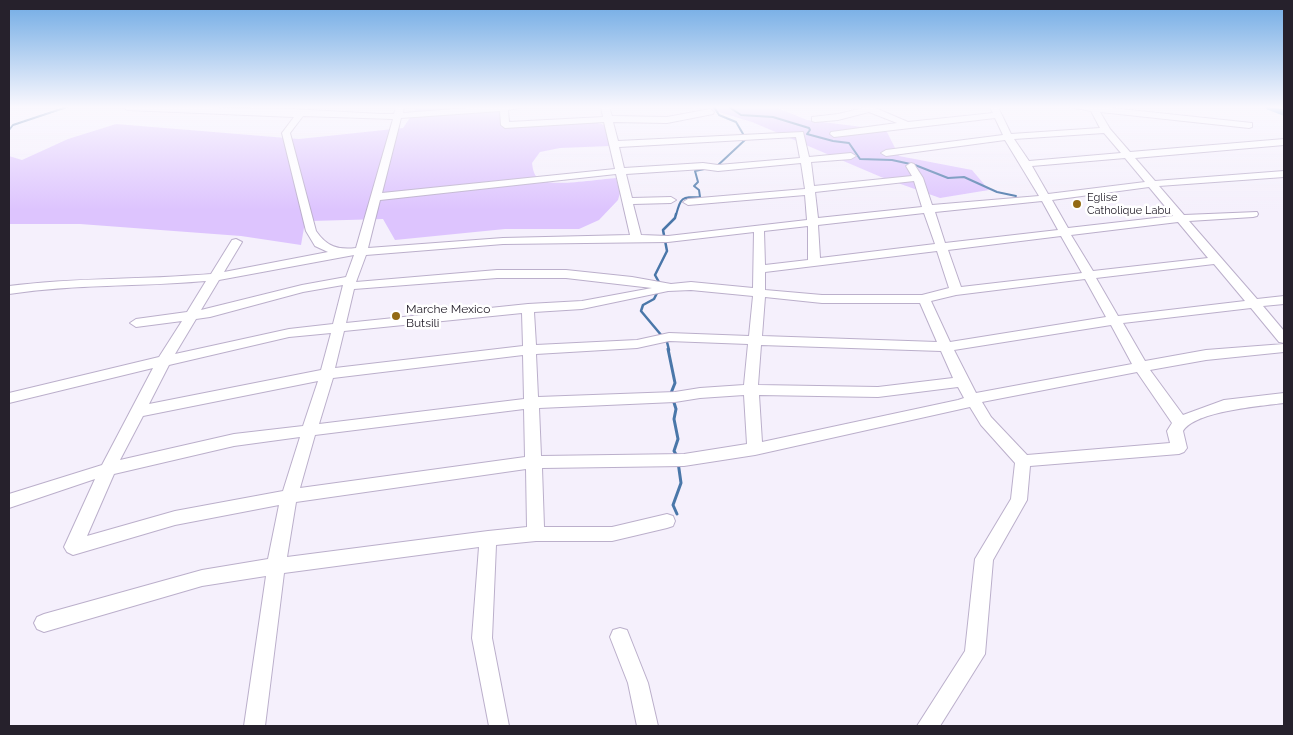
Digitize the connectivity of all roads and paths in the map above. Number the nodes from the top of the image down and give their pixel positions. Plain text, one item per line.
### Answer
1 (288, 141) edge
2 (392, 141) edge
3 (664, 141) edge
4 (802, 141) edge
5 (975, 141) edge
6 (1011, 141) edge
7 (1115, 141) edge
8 (1284, 142) edge
9 (614, 144) joint
10 (886, 153) dead end
11 (1127, 155) junction
12 (852, 156) dead end
13 (806, 161) junction
14 (1026, 164) junction
15 (911, 166) dead end
16 (621, 171) junction
17 (1284, 174) edge
18 (918, 178) junction
19 (1152, 184) junction
20 (810, 190) junction
21 (376, 197) junction
22 (1045, 198) junction
23 (628, 200) junction
24 (671, 200) dead end
25 (688, 202) dead end
26 (928, 209) junction
27 (1253, 214) dead end
28 (1180, 218) junction
29 (814, 223) junction
30 (759, 230) junction
31 (1064, 232) junction
32 (636, 238) junction
33 (236, 242) dead end
34 (942, 247) junction
35 (361, 252) junction
36 (340, 253) junction
37 (1216, 260) junction
38 (814, 263) junction
39 (759, 269) junction
40 (1087, 274) junction
41 (214, 277) junction
42 (350, 283) junction
43 (671, 288) junction
44 (9, 290) edge
45 (956, 290) junction
46 (759, 294) junction
47 (924, 299) junction
48 (1284, 300) edge
49 (1253, 303) junction
50 (528, 308) junction
51 (190, 317) junction
52 (1115, 320) junction
53 (136, 323) dead end
54 (338, 327) junction
55 (754, 339) junction
56 (1284, 339) edge
57 (944, 347) junction
58 (1284, 348) edge
59 (529, 350) junction
60 (163, 362) junction
61 (1141, 367) junction
62 (327, 374) junction
63 (962, 382) junction
64 (751, 390) junction
65 (9, 398) edge
66 (1284, 398) edge
67 (973, 400) junction
68 (531, 403) junction
69 (140, 411) junction
70 (1180, 423) junction
71 (310, 432) junction
72 (755, 449) junction
73 (1023, 461) junction
74 (535, 462) junction
75 (108, 469) junction
76 (289, 496) junction
77 (9, 501) edge
78 (667, 521) dead end
79 (536, 534) junction
80 (488, 538) junction
81 (276, 566) junction
82 (44, 623) dead end
83 (620, 637) dead end
84 (254, 726) edge
85 (499, 726) edge
86 (648, 726) edge
87 (928, 726) edge

1 - 36 street
2 - 21 street
3 - 9 street
4 - 13 street
5 - 10 street
6 - 14 street
7 - 11 street
8 - 11 street
9 - 16 street
11 - 14 street
11 - 19 street
12 - 13 street
13 - 16 street
13 - 20 street
14 - 22 street
15 - 18 street
16 - 21 street
16 - 23 street
17 - 19 street
18 - 20 street
18 - 26 street
19 - 22 street
19 - 28 street
20 - 25 street
20 - 29 street
21 - 35 street
22 - 26 street
22 - 31 street
23 - 24 street
23 - 32 street
26 - 29 street
26 - 34 street
27 - 28 street
28 - 31 street
28 - 37 street
29 - 30 street
29 - 38 street
30 - 32 street
30 - 39 street
31 - 34 street
31 - 40 street
32 - 35 street
33 - 41 street
34 - 38 street
34 - 45 street
35 - 36 street
35 - 42 street
36 - 41 street
37 - 40 street
37 - 49 street
38 - 39 street
39 - 46 street
40 - 45 street
40 - 52 street
41 - 44 street
41 - 51 street
42 - 43 street
42 - 51 street
42 - 54 street
43 - 46 street
43 - 50 street
45 - 47 street
46 - 47 street
46 - 55 street
47 - 57 street
48 - 49 street
49 - 52 street
49 - 56 street
50 - 54 street
50 - 59 street
51 - 53 street
51 - 60 street
52 - 57 street
52 - 61 street
54 - 60 street
54 - 62 street
55 - 57 street
55 - 59 street
55 - 64 street
57 - 63 street
58 - 61 street
59 - 62 street
59 - 68 street
60 - 65 street
60 - 69 street
61 - 67 street
61 - 70 street
62 - 69 street
62 - 71 street
63 - 64 street
63 - 67 street
64 - 68 street
64 - 72 street
66 - 70 street
67 - 72 street
67 - 73 street
68 - 71 street
68 - 74 street
69 - 75 street
70 - 73 street
71 - 75 street
71 - 76 street
72 - 74 street
73 - 87 street
74 - 76 street
74 - 79 street
75 - 76 street
75 - 77 street
76 - 81 street
78 - 79 street
79 - 80 street
80 - 81 street
80 - 85 street
81 - 82 street
81 - 84 street
83 - 86 street

